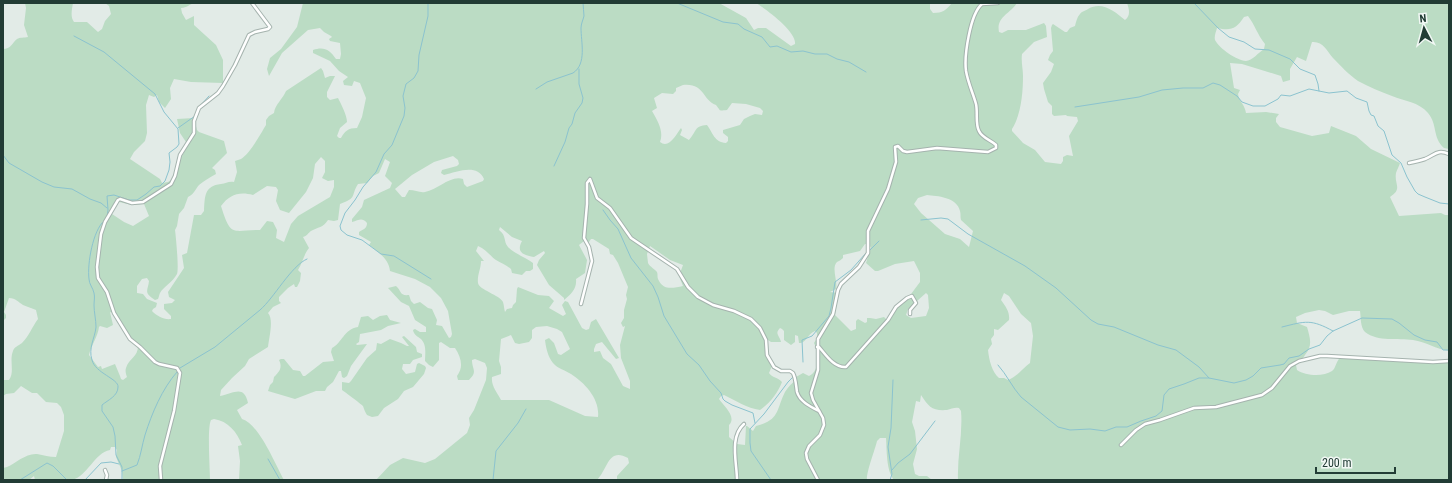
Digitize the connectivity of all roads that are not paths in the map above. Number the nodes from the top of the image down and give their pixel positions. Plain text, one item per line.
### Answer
1 (252, 3) edge
2 (998, 3) edge
3 (1449, 154) edge
4 (1408, 163) dead end
5 (581, 304) dead end
6 (910, 314) dead end
7 (817, 347) junction
8 (1449, 361) edge
9 (820, 412) junction
10 (744, 424) dead end
11 (1121, 445) dead end
12 (105, 470) dead end
13 (106, 480) edge
14 (161, 480) edge
15 (737, 480) edge
16 (818, 480) edge

1 - 14 street
2 - 7 street
3 - 4 street
5 - 9 street
6 - 7 street
7 - 9 street
8 - 11 street
9 - 16 street
10 - 15 street
12 - 13 street

